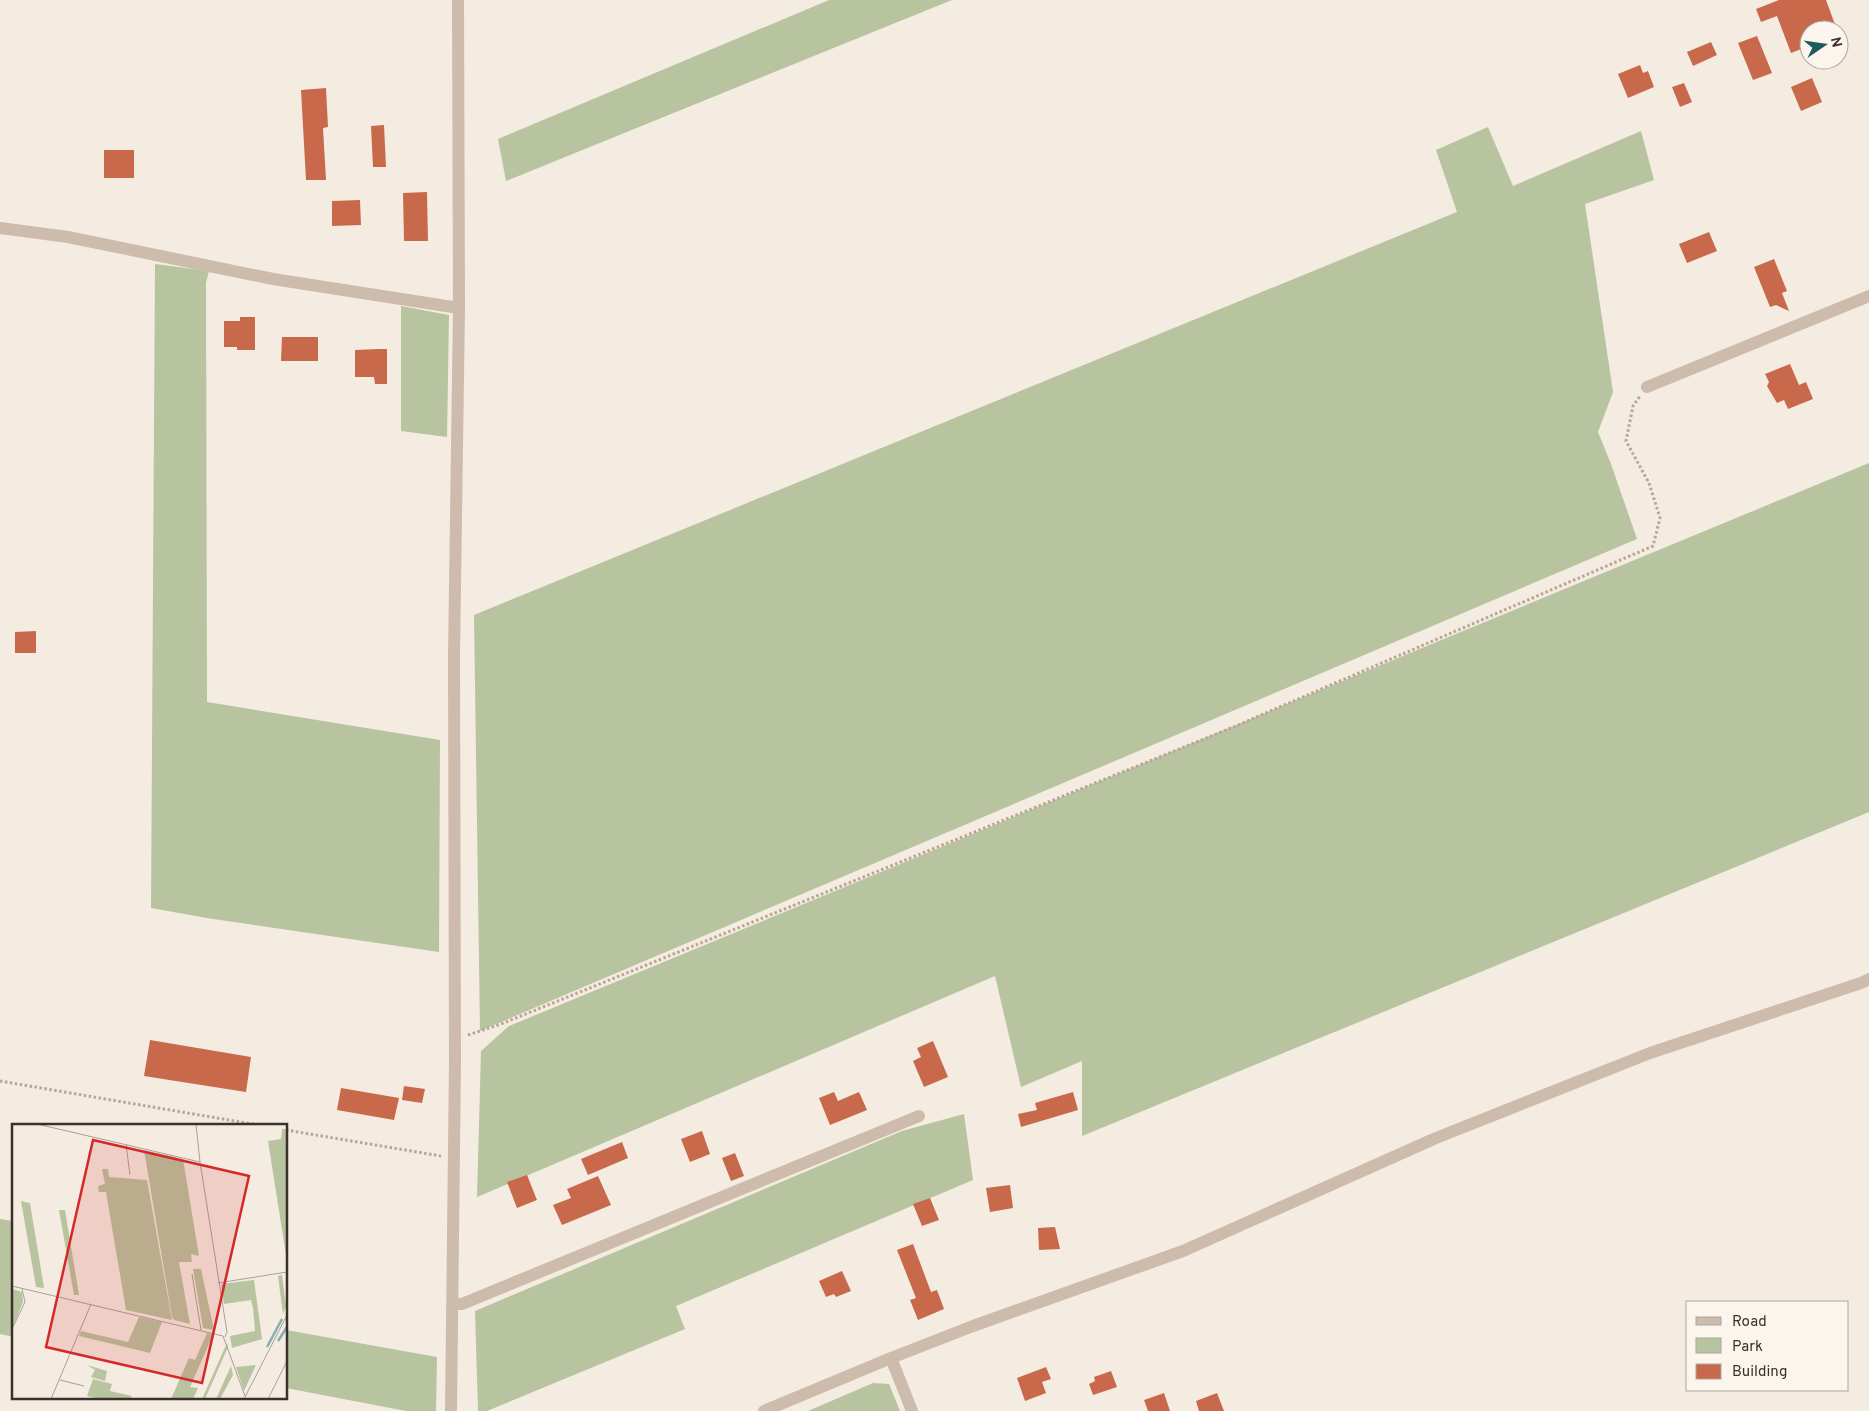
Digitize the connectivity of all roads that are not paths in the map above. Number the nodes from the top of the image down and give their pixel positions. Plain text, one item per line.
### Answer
1 (458, 0) edge
2 (0, 228) edge
3 (1869, 296) edge
4 (459, 308) junction
5 (1647, 387) road end
6 (1869, 978) edge
7 (919, 1116) dead end
8 (453, 1304) junction
9 (891, 1358) junction
10 (451, 1411) edge
11 (764, 1411) edge
12 (912, 1411) edge

1 - 4 street
2 - 4 street
3 - 5 street
4 - 8 street
6 - 9 street
7 - 8 street
8 - 10 street
9 - 11 street
9 - 12 street

